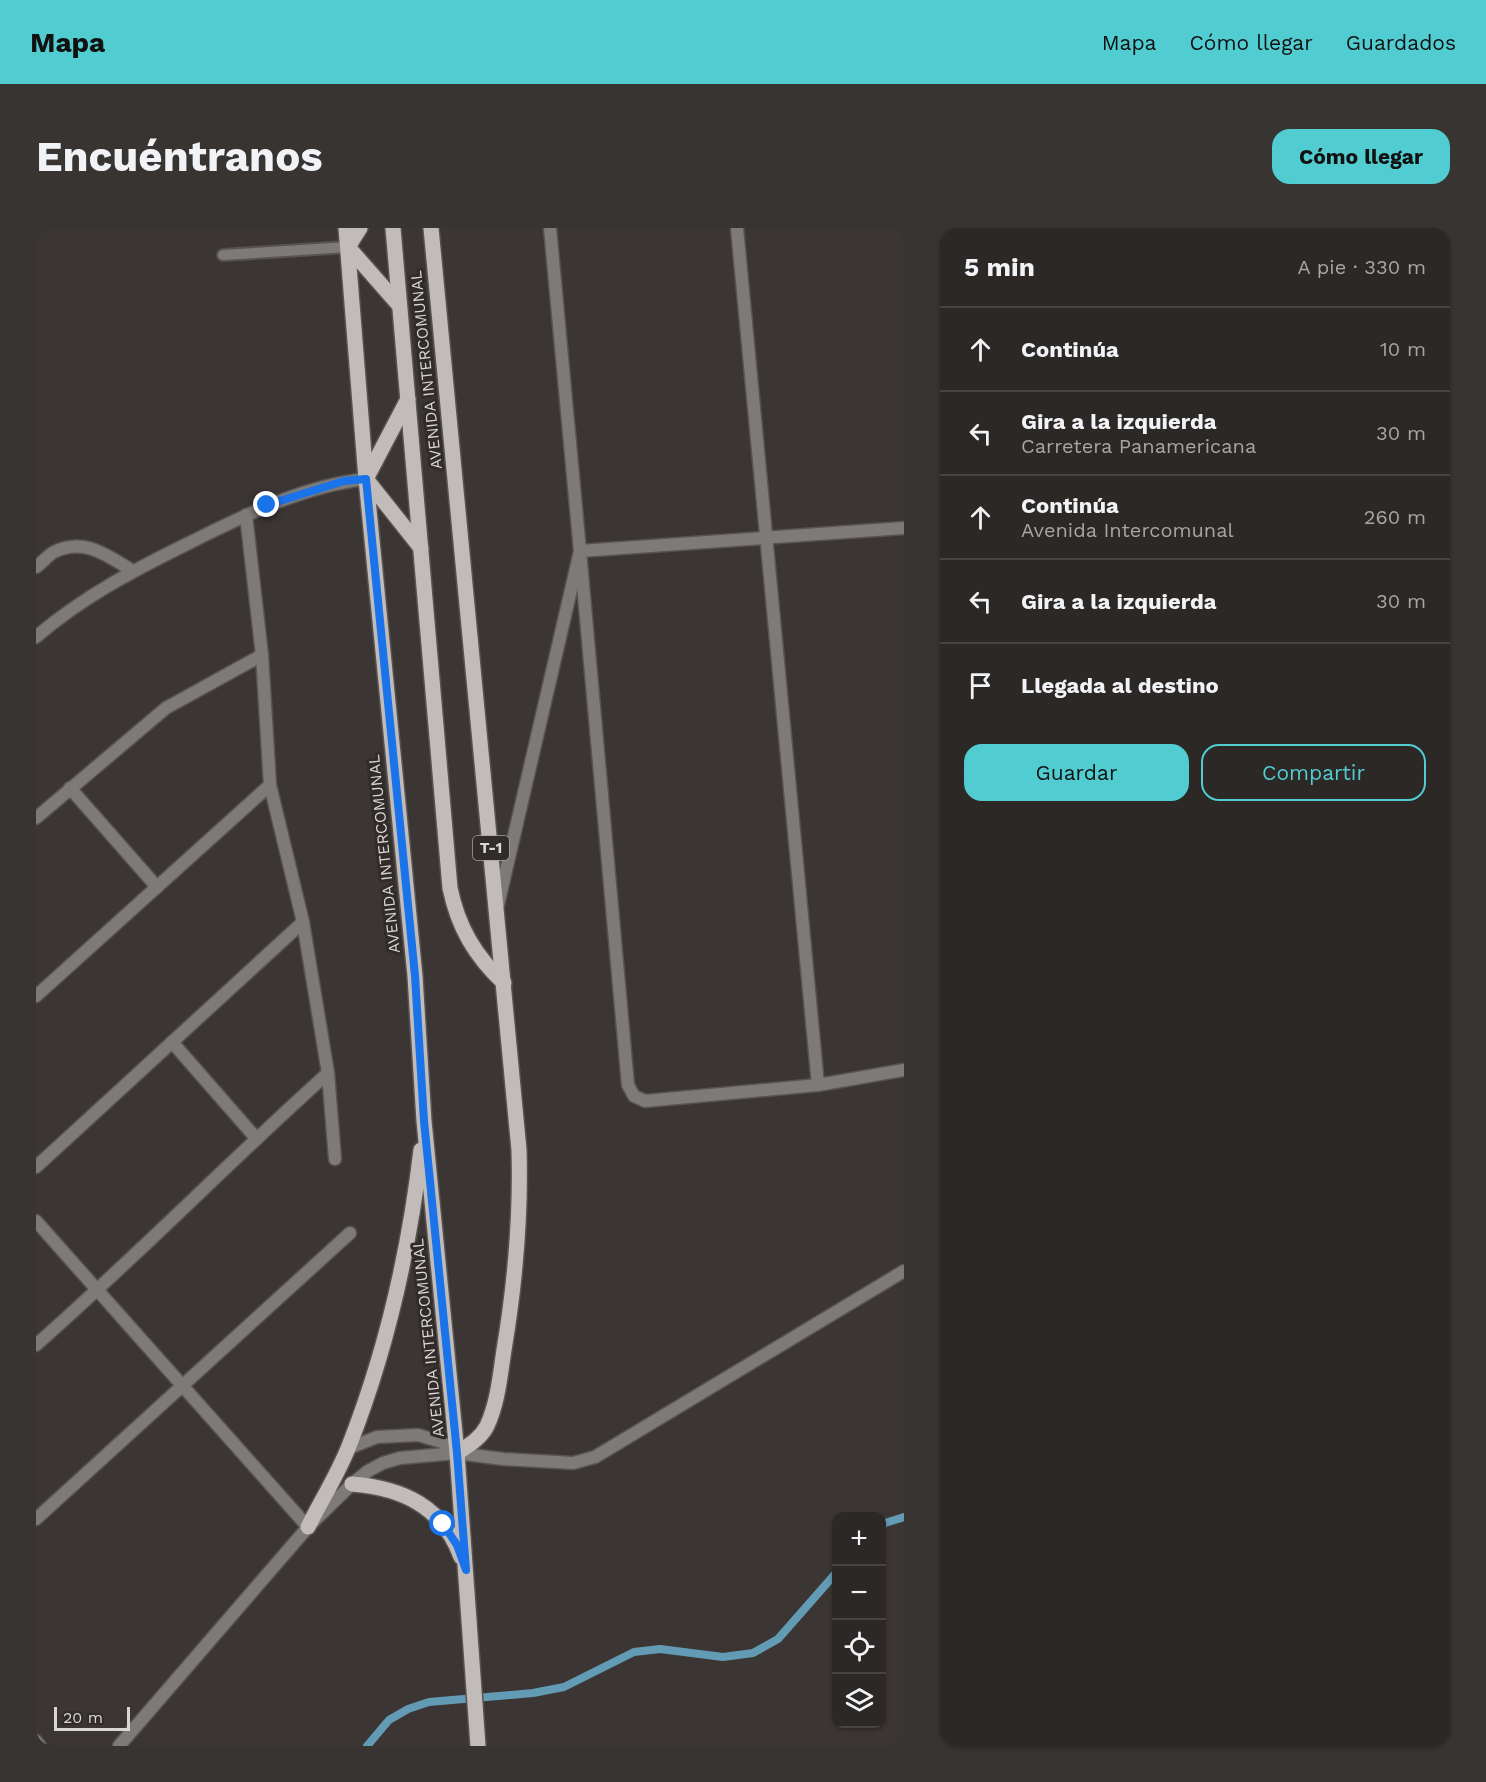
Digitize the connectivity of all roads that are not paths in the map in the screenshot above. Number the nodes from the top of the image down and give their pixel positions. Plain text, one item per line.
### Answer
1 (346, 228) edge
2 (360, 228) edge
3 (393, 228) edge
4 (431, 228) edge
5 (550, 228) edge
6 (737, 228) edge
7 (348, 247) junction
8 (223, 255) dead end
9 (399, 305) junction
10 (408, 399) junction
11 (366, 479) junction
12 (246, 515) junction
13 (904, 528) edge
14 (766, 538) junction
15 (421, 548) junction
16 (580, 551) junction
17 (36, 567) edge
18 (134, 571) junction
19 (36, 637) edge
20 (262, 655) junction
21 (270, 785) junction
22 (70, 788) junction
23 (36, 818) edge
24 (157, 887) junction
25 (497, 912) junction
26 (303, 922) junction
27 (504, 983) junction
28 (36, 996) edge
29 (172, 1042) junction
30 (904, 1070) edge
31 (328, 1073) junction
32 (818, 1084) junction
33 (424, 1121) junction
34 (256, 1138) junction
35 (335, 1159) dead end
36 (36, 1167) edge
37 (36, 1221) edge
38 (350, 1233) dead end
39 (904, 1271) edge
40 (98, 1291) junction
41 (36, 1345) edge
42 (183, 1386) junction
43 (349, 1448) junction
44 (457, 1453) junction
45 (352, 1484) junction
46 (36, 1519) edge
47 (308, 1527) junction
48 (466, 1570) junction
49 (36, 1741) edge
50 (40, 1746) edge
51 (119, 1746) edge
52 (478, 1746) edge

1 - 7 main road, AVENIDA INTERCOMUNAL
2 - 7 main road
3 - 9 main road
4 - 25 main road, AVENIDA INTERCOMUNAL / T-1
5 - 16 street
6 - 14 street
7 - 8 lane
7 - 9 main road
7 - 11 main road, AVENIDA INTERCOMUNAL
9 - 10 main road
10 - 11 main road
10 - 15 main road
11 - 12 street
11 - 15 main road
11 - 33 main road, AVENIDA INTERCOMUNAL
12 - 18 street
12 - 20 street
13 - 14 street
14 - 16 street
14 - 32 street
15 - 27 main road
16 - 25 street
16 - 32 street
17 - 18 street
18 - 19 street
20 - 21 street
20 - 22 street
21 - 24 street
21 - 26 street
22 - 23 street
22 - 24 street
24 - 28 street
25 - 27 main road, AVENIDA INTERCOMUNAL / T-1
26 - 29 street
26 - 31 street
27 - 44 main road, AVENIDA INTERCOMUNAL / T-1
29 - 34 street
29 - 36 street
30 - 32 street
31 - 34 street
31 - 35 street
33 - 43 main road
33 - 44 main road, AVENIDA INTERCOMUNAL
34 - 40 street
37 - 40 street
38 - 42 street
39 - 44 street
40 - 41 street
40 - 42 street
42 - 46 street
42 - 47 street
43 - 44 street
43 - 47 main road
44 - 45 street
44 - 48 main road
45 - 47 street
45 - 48 main road
47 - 51 street
48 - 52 main road
49 - 50 street

